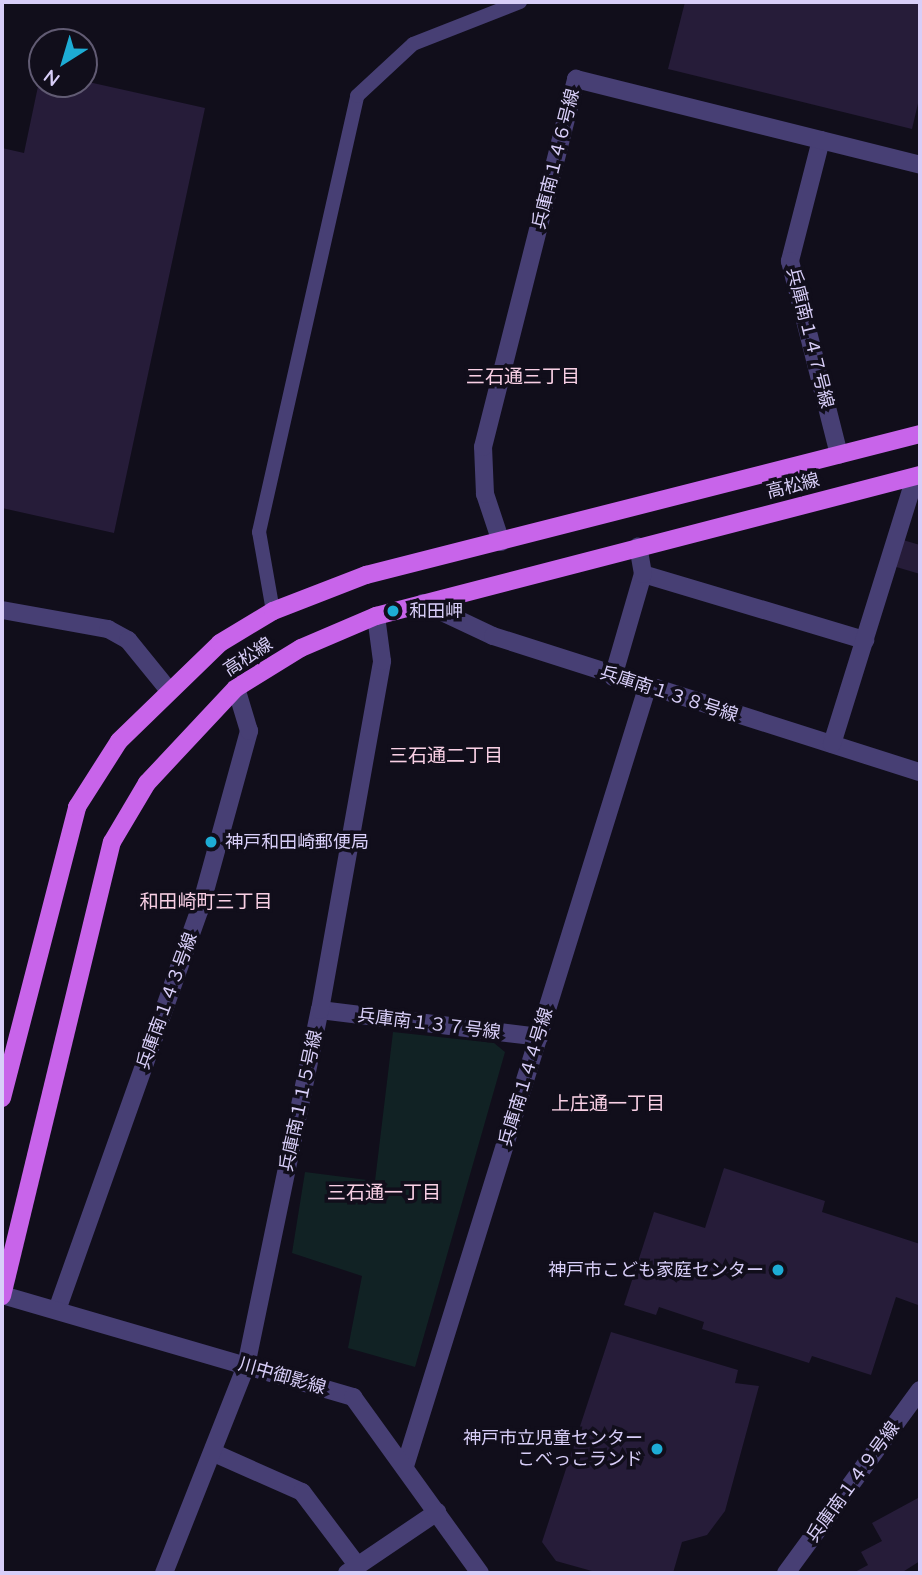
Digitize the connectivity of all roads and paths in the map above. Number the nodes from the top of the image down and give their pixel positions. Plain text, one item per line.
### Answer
1 (520, 2) edge
2 (821, 140) junction
3 (920, 165) edge
4 (920, 433) edge
5 (839, 454) junction
6 (918, 476) edge
7 (501, 542) junction
8 (638, 546) junction
9 (643, 574) junction
10 (423, 603) junction
11 (2, 610) edge
12 (273, 611) junction
13 (376, 616) junction
14 (865, 640) junction
15 (613, 677) junction
16 (167, 688) junction
17 (236, 688) junction
18 (647, 688) junction
19 (832, 744) junction
20 (920, 772) edge
21 (320, 1010) junction
22 (539, 1037) junction
23 (2, 1098) edge
24 (2, 1295) edge
25 (57, 1310) junction
26 (246, 1366) junction
27 (920, 1390) edge
28 (214, 1453) junction
29 (405, 1466) junction
30 (437, 1512) junction
31 (352, 1569) edge
32 (164, 1573) edge
33 (480, 1573) edge
34 (786, 1573) edge

1 - 12 lane
2 - 3 street, 兵庫南１４６号線
2 - 5 street, 兵庫南１４７号線
2 - 7 street, 兵庫南１４６号線
4 - 5 main road, 高松線
5 - 7 main road, 高松線
6 - 8 main road, 高松線
6 - 14 street
7 - 12 main road, 高松線
8 - 9 street
8 - 10 main road, 高松線
9 - 14 street
9 - 15 street
10 - 13 main road, 高松線
10 - 15 street, 兵庫南１３８号線
11 - 16 street
12 - 16 main road, 高松線
13 - 17 main road, 高松線
13 - 21 street, 兵庫南１１５号線
14 - 19 street
15 - 18 street, 兵庫南１３８号線
16 - 23 main road, 高松線
17 - 24 main road, 高松線
17 - 25 street, 兵庫南１４３号線
18 - 19 street, 兵庫南１３８号線
18 - 22 street, 兵庫南１４４号線
19 - 20 street, 兵庫南１３８号線
21 - 22 street, 兵庫南１３７号線
21 - 26 street, 兵庫南１１５号線
22 - 29 street, 兵庫南１４４号線
24 - 25 street, 川中御影線
25 - 26 street, 川中御影線
26 - 28 street, 兵庫南１１５号線
26 - 29 street, 川中御影線
27 - 34 street, 兵庫南１４９号線
28 - 31 street
28 - 32 street, 兵庫南１１５号線
29 - 30 street, 川中御影線
30 - 31 street
30 - 33 street, 川中御影線

